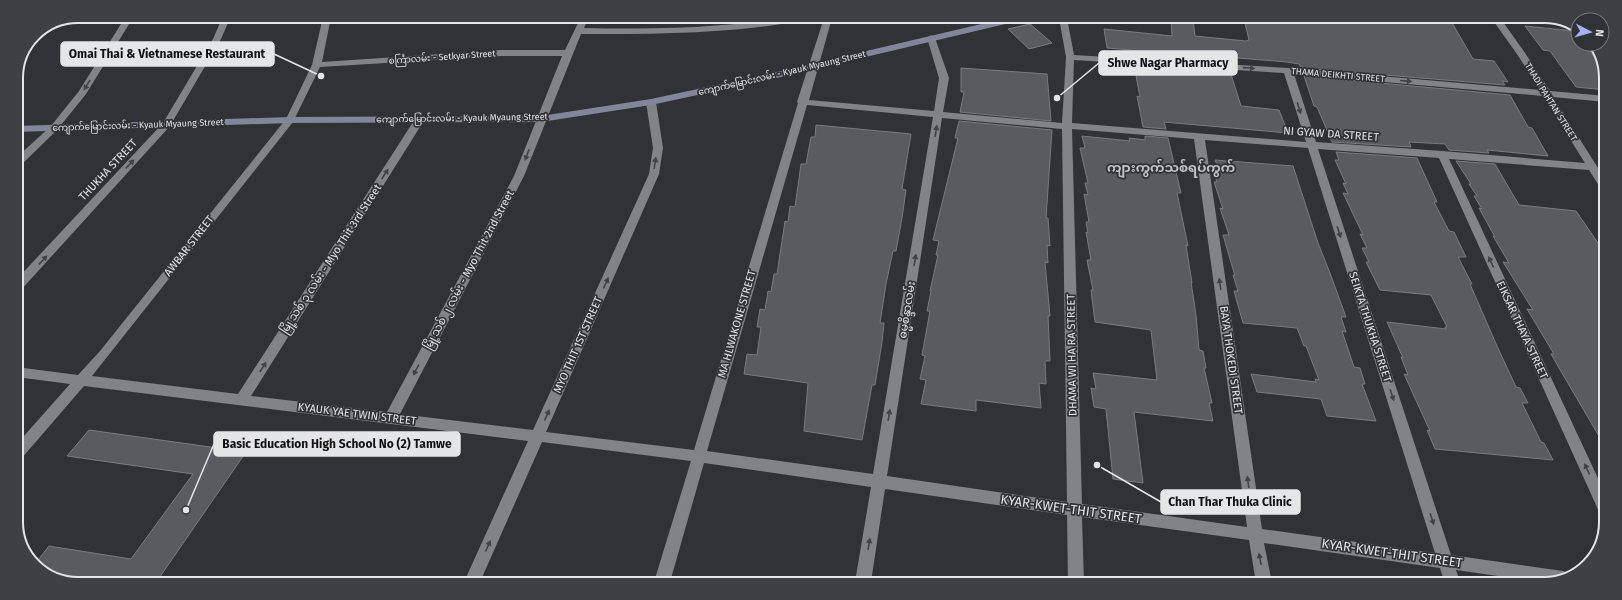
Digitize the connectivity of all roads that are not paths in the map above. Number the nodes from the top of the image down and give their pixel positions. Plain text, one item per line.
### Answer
1 (126, 23) edge
2 (224, 23) edge
3 (326, 23) edge
4 (582, 23) edge
5 (768, 23) edge
6 (827, 23) edge
7 (995, 23) edge
8 (1064, 23) edge
9 (1499, 23) edge
10 (578, 31) junction
11 (931, 38) junction
12 (568, 53) junction
13 (1070, 57) junction
14 (316, 65) junction
15 (814, 66) junction
16 (1288, 71) junction
17 (1546, 93) junction
18 (1599, 98) edge
19 (651, 102) junction
20 (802, 102) junction
21 (939, 114) junction
22 (420, 119) junction
23 (541, 119) junction
24 (290, 120) junction
25 (167, 124) junction
26 (1067, 126) junction
27 (54, 128) junction
28 (23, 129) edge
29 (1199, 136) junction
30 (1310, 144) junction
31 (1442, 154) junction
32 (23, 157) edge
33 (1593, 167) junction
34 (1599, 177) edge
35 (23, 280) edge
36 (23, 373) edge
37 (82, 380) junction
38 (242, 399) junction
39 (391, 418) junction
40 (537, 436) junction
41 (23, 447) edge
42 (698, 456) junction
43 (878, 481) junction
44 (1599, 496) edge
45 (1074, 509) junction
46 (1255, 534) junction
47 (1445, 561) junction
48 (1551, 576) edge
49 (474, 577) edge
50 (663, 577) edge
51 (864, 577) edge
52 (1076, 577) edge
53 (1263, 577) edge
54 (1451, 577) edge

1 -> 27 street
2 - 25 street, THUKHA STREET
3 - 14 street, AWBAR STREET
4 - 10 street, မြို့သစ် ၂ လမ်း - Myo Thit 2nd Street
5 - 10 street
6 - 15 street, MA HLWAKONE STREET
7 - 11 street, ကျောက်မြောင်းလမ်း - Kyauk Myaung Street
8 - 13 street, DHAMA WI HA RA STREET
9 - 17 street, THADI PAHTAN STREET
10 - 12 street, မြို့သစ် ၂ လမ်း - Myo Thit 2nd Street
11 - 15 street, ကျောက်မြောင်းလမ်း - Kyauk Myaung Street
11 - 21 street, ဓမ္မစိန္ဒာလမ်း
12 - 14 street, စင်္ကြာလမ်း - Setkyar Street
12 - 23 street, မြို့သစ် ၂ လမ်း - Myo Thit 2nd Street
13 -> 16 street, THAMA DEIKHTI STREET
13 - 26 street, DHAMA WI HA RA STREET
14 - 24 street, AWBAR STREET
15 - 19 street, ကျောက်မြောင်းလမ်း - Kyauk Myaung Street
15 - 20 street, MA HLWAKONE STREET
16 -> 17 street, THAMA DEIKHTI STREET
16 -> 30 street, SEIKTA THUKHA STREET
17 - 18 street, THAMA DEIKHTI STREET
17 - 33 street, THADI PAHTAN STREET
19 - 23 street, ကျောက်မြောင်းလမ်း - Kyauk Myaung Street
40 -> 19 street, MYO THIT 1ST STREET
20 - 21 street, NI GYAW DA STREET
20 - 42 street, MA HLWAKONE STREET
21 - 26 street, NI GYAW DA STREET
43 -> 21 street, ဓမ္မစိန္ဒာလမ်း
22 - 23 street, ကျောက်မြောင်းလမ်း - Kyauk Myaung Street
22 - 24 street, ကျောက်မြောင်းလမ်း - Kyauk Myaung Street
38 -> 22 street, မြို့သစ် ၃ လမ်း - Myo Thit 3rd Street
23 -> 39 street, မြို့သစ် ၂ လမ်း - Myo Thit 2nd Street
24 - 25 street, ကျောက်မြောင်းလမ်း - Kyauk Myaung Street
24 - 37 street, AWBAR STREET
25 - 27 street, ကျောက်မြောင်းလမ်း - Kyauk Myaung Street
35 -> 25 street, THUKHA STREET
26 - 29 street, NI GYAW DA STREET
26 - 45 street, DHAMA WI HA RA STREET
27 - 28 street, ကျောက်မြောင်းလမ်း - Kyauk Myaung Street
27 - 32 street
29 - 30 street, NI GYAW DA STREET
46 -> 29 street, BAYA THOKEDI STREET
30 - 31 street, NI GYAW DA STREET
30 -> 47 street, SEIKTA THUKHA STREET
31 - 33 street, NI GYAW DA STREET
44 -> 31 street, EIKSAR THAYA STREET
33 - 34 street, THADI PAHTAN STREET
36 - 37 street, KYAUK YAE TWIN STREET
37 - 38 street, KYAUK YAE TWIN STREET
37 - 41 street, AWBAR STREET
38 - 39 street, KYAUK YAE TWIN STREET
39 - 40 street, KYAUK YAE TWIN STREET
40 - 42 street, KYAUK YAE TWIN STREET
49 -> 40 street, MYO THIT 1ST STREET
42 - 43 street, KYAR-KWET-THIT STREET
42 - 50 street, MA HLWAKONE STREET
43 - 45 street, KYAR-KWET-THIT STREET
51 -> 43 street, ဓမ္မစိန္ဒာလမ်း
45 - 46 street, KYAR-KWET-THIT STREET
45 - 52 street, DHAMA WI HA RA STREET
46 - 47 street, KYAR-KWET-THIT STREET
53 -> 46 street, BAYA THOKEDI STREET
47 - 48 street, KYAR-KWET-THIT STREET
47 - 54 street, SEIKTA THUKHA STREET

